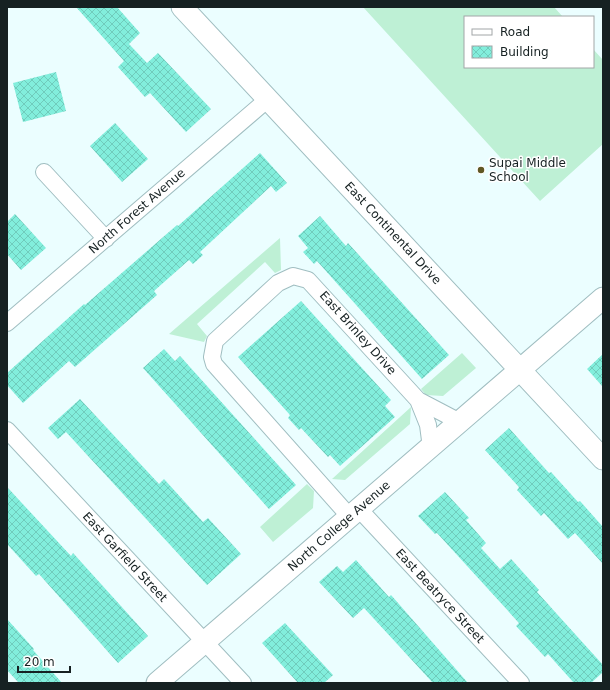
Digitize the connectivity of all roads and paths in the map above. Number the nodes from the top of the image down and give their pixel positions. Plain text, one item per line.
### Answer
1 (182, 7) edge
2 (268, 99) junction
3 (44, 172) dead end
4 (106, 239) junction
5 (603, 298) edge
6 (7, 323) edge
7 (212, 348) joint
8 (522, 370) junction
9 (418, 400) junction
10 (460, 422) junction
11 (7, 430) edge
12 (431, 448) junction
13 (603, 459) edge
14 (355, 513) junction
15 (205, 642) junction
16 (157, 683) edge
17 (243, 683) edge
18 (521, 683) edge

1 - 2 street, East Continental Drive
2 - 4 street, North Forest Avenue
2 - 8 street, East Continental Drive
3 - 4 street
4 - 6 street, North Forest Avenue
5 - 8 street, North College Avenue
7 - 9 street, East Brinley Drive
7 - 14 street, East Beatryce Street
8 - 10 street, North College Avenue
8 - 13 street, East Continental Drive
9 - 10 street, East Brinley Drive
9 - 12 street, East Brinley Drive
10 - 12 street, North College Avenue
11 - 15 street, East Garfield Street
12 - 14 street, North College Avenue
14 - 15 street, North College Avenue
14 - 18 street, East Beatryce Street
15 - 16 street, North College Avenue
15 - 17 street, East Garfield Street

